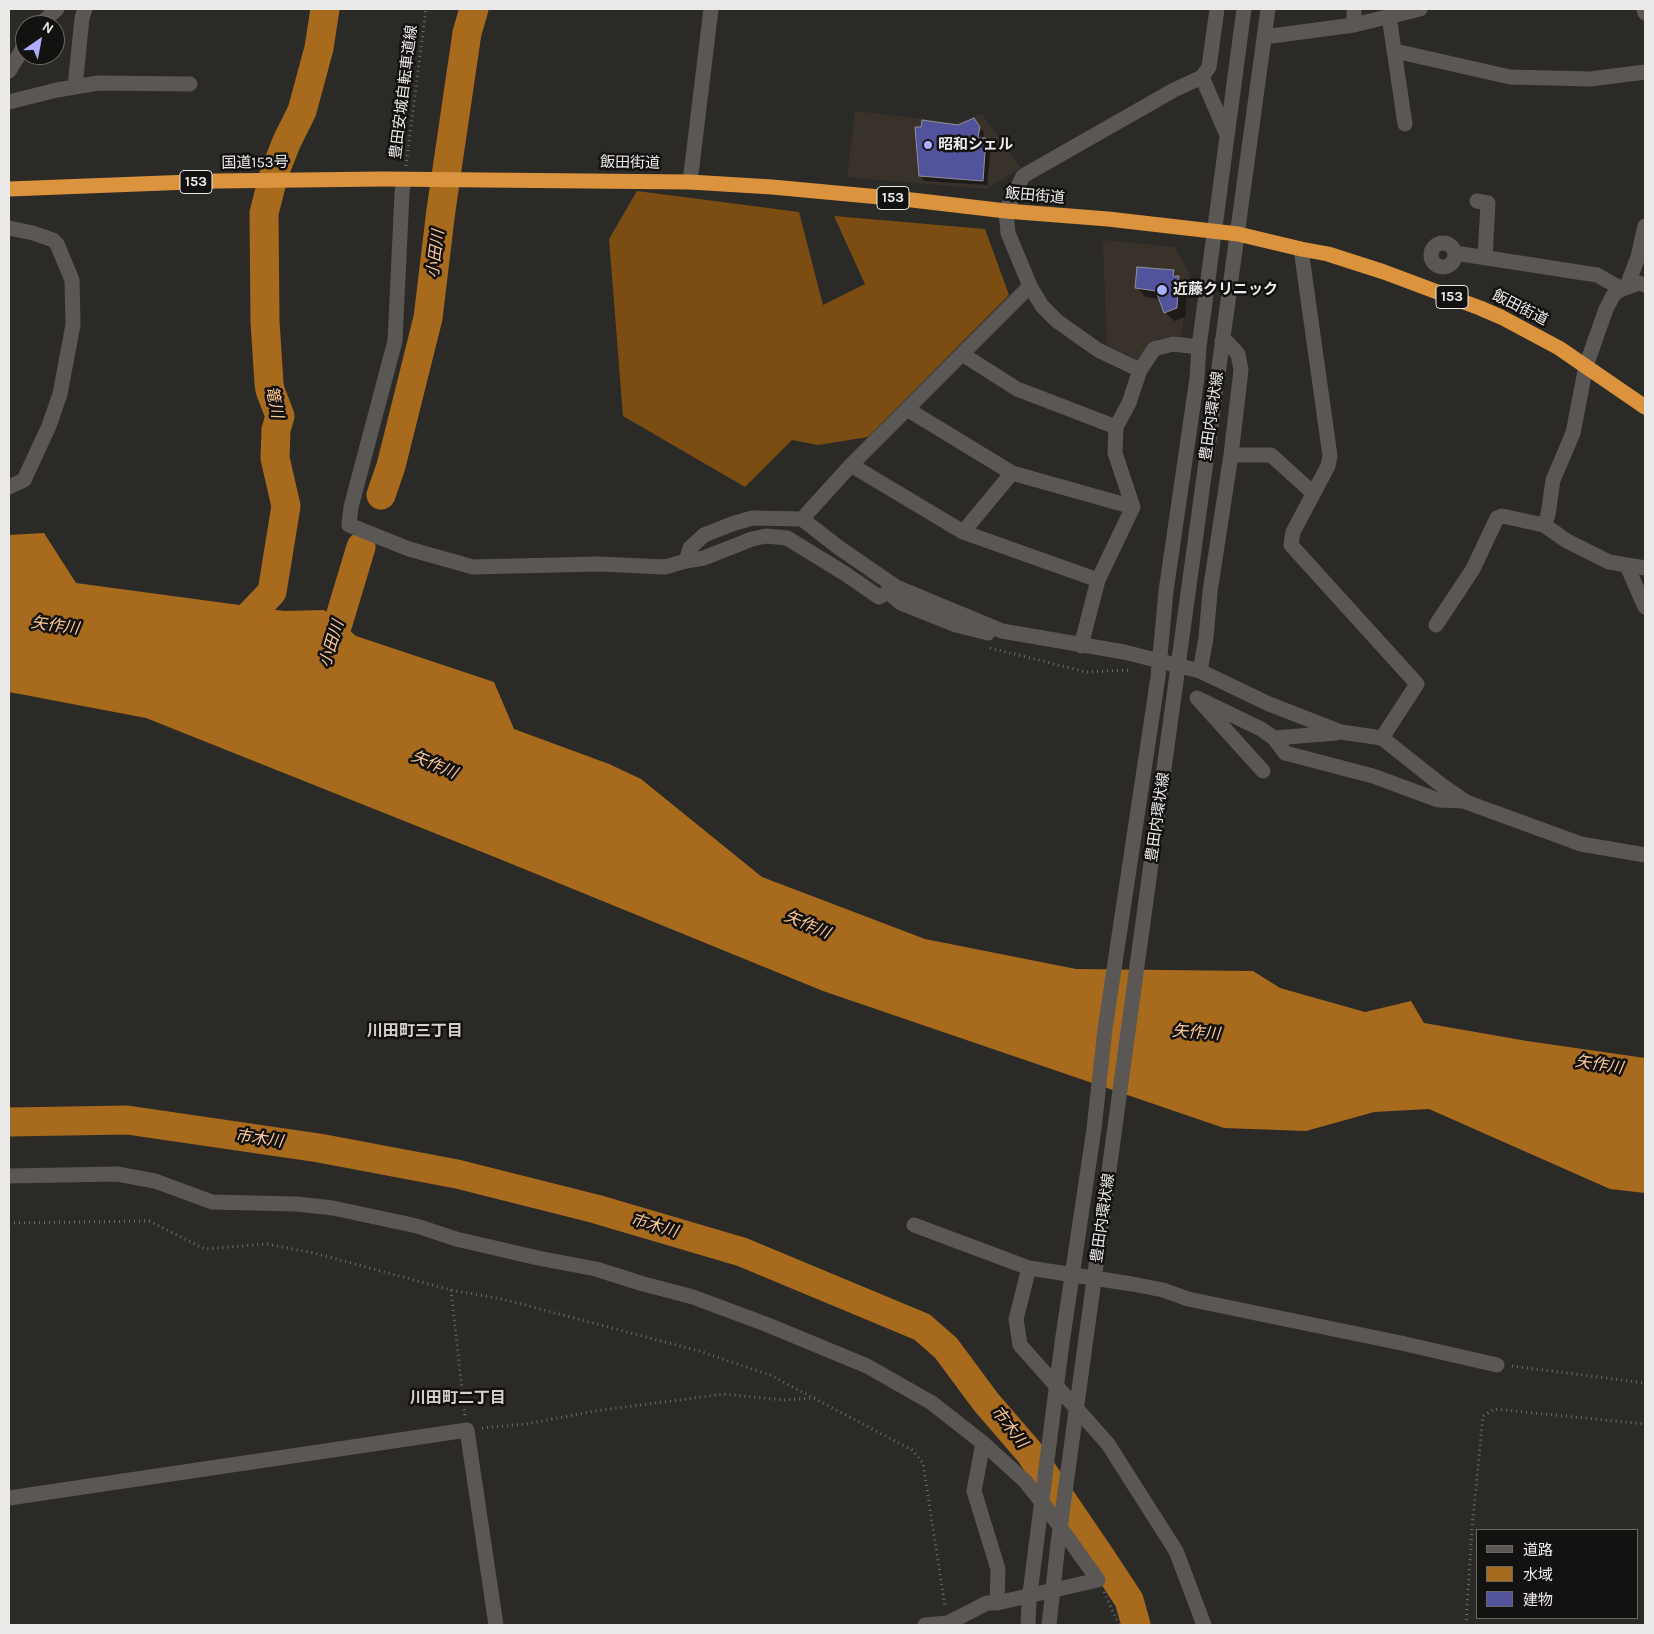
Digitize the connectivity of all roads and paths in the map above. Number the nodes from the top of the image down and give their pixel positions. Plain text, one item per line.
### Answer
1 (85, 9) edge
2 (426, 9) edge
3 (711, 9) edge
4 (1217, 9) edge
5 (1244, 9) edge
6 (1268, 9) edge
7 (1354, 9) edge
8 (1420, 9) edge
9 (1644, 9) edge
10 (1645, 12) edge
11 (1390, 16) junction
12 (1354, 24) junction
13 (1264, 37) junction
14 (1395, 51) junction
15 (1645, 72) edge
16 (1202, 77) junction
17 (190, 84) dead end
18 (76, 87) junction
19 (9, 102) edge
20 (1405, 124) dead end
21 (1227, 136) junction
22 (383, 179) joint
23 (404, 179) junction
24 (690, 182) junction
25 (9, 189) edge
26 (1476, 201) dead end
27 (1006, 211) junction
28 (1645, 226) edge
29 (9, 228) edge
30 (1214, 231) junction
31 (1238, 234) junction
32 (1300, 249) junction
33 (1455, 253) dead end
34 (1485, 258) junction
35 (1645, 285) edge
36 (1030, 286) junction
37 (1625, 287) junction
38 (1222, 341) junction
39 (1199, 347) junction
40 (962, 354) junction
41 (1586, 366) junction
42 (1140, 370) junction
43 (1645, 408) edge
44 (908, 409) junction
45 (1116, 426) junction
46 (1231, 455) junction
47 (851, 465) junction
48 (1012, 473) junction
49 (9, 487) edge
50 (1313, 492) junction
51 (1133, 507) junction
52 (802, 519) junction
53 (1544, 525) junction
54 (963, 532) junction
55 (686, 561) junction
56 (1627, 566) junction
57 (1645, 568) edge
58 (1098, 580) junction
59 (1645, 607) edge
60 (1436, 625) dead end
61 (1002, 631) junction
62 (1081, 646) junction
63 (1200, 670) junction
64 (1341, 732) junction
65 (1274, 738) junction
66 (1382, 738) junction
67 (1263, 771) dead end
68 (1466, 802) junction
69 (1645, 855) edge
70 (9, 1176) edge
71 (9, 1223) edge
72 (914, 1225) dead end
73 (1029, 1268) junction
74 (451, 1290) junction
75 (1497, 1365) joint
76 (1645, 1383) edge
77 (815, 1398) junction
78 (1645, 1424) edge
79 (467, 1430) junction
80 (983, 1443) junction
81 (9, 1498) edge
82 (1098, 1580) junction
83 (997, 1603) junction
84 (948, 1624) edge
85 (496, 1625) edge
86 (925, 1625) edge
87 (1028, 1625) edge
88 (1049, 1625) edge
89 (1120, 1625) edge
90 (1204, 1625) edge
91 (1466, 1625) edge

1 - 18 street
2 - 23 path, 豊田安城自転車道線
3 - 24 street
4 - 16 street
5 - 21 street, 豊田内環状線
6 - 13 street, 豊田内環状線
7 - 12 street
8 - 11 street
9 - 10 street
11 - 12 street
11 - 14 street
12 - 13 street
13 - 31 street, 豊田内環状線
14 - 15 street
14 - 20 street
16 - 21 street
16 - 27 street
17 - 18 street
18 - 19 street
21 - 30 street, 豊田内環状線
22 - 23 highway, 飯田街道 / 153
22 - 25 highway, 国道153号 / 153
23 - 24 highway, 飯田街道 / 153
23 - 55 street
24 - 27 highway, 飯田街道 / 153
26 - 34 street
27 - 30 highway, 飯田街道 / 153
27 - 36 street
28 - 37 street
29 - 49 street
30 - 31 highway, 飯田街道 / 153
30 - 39 street, 豊田内環状線
31 - 32 highway, 飯田街道 / 153
31 - 38 street, 豊田内環状線
32 - 41 highway, 飯田街道 / 153
32 - 50 street
33 - 34 street
34 - 37 street
35 - 37 street
36 - 40 street
36 - 42 street
37 - 41 street
38 - 46 street
38 - 88 street, 豊田内環状線
39 - 42 street
39 - 87 street, 豊田内環状線
40 - 44 street
40 - 45 street
41 - 43 highway, 飯田街道 / 153
41 - 53 street
42 - 45 street
44 - 47 street
44 - 48 street
45 - 51 street
46 - 50 street
46 - 63 street
47 - 52 street
47 - 54 street
48 - 51 street
48 - 54 street
50 - 66 street
51 - 58 street
52 - 55 street
52 - 61 street
53 - 56 street
53 - 60 street
54 - 58 street
55 - 61 street
56 - 57 street
56 - 59 street
58 - 62 street
61 - 62 street
62 - 63 street
63 - 64 street
64 - 65 street
64 - 66 street
65 - 67 street
65 - 68 street
66 - 68 street
68 - 69 street
70 - 80 street
71 - 74 path
72 - 73 street
73 - 75 street
73 - 90 street
74 - 77 path
74 - 79 path
75 - 76 path
77 - 79 path
77 - 84 path
78 - 91 path
79 - 81 street
79 - 85 street
80 - 82 street
80 - 83 street
82 - 83 street
82 - 89 path
83 - 84 street
84 - 86 street

